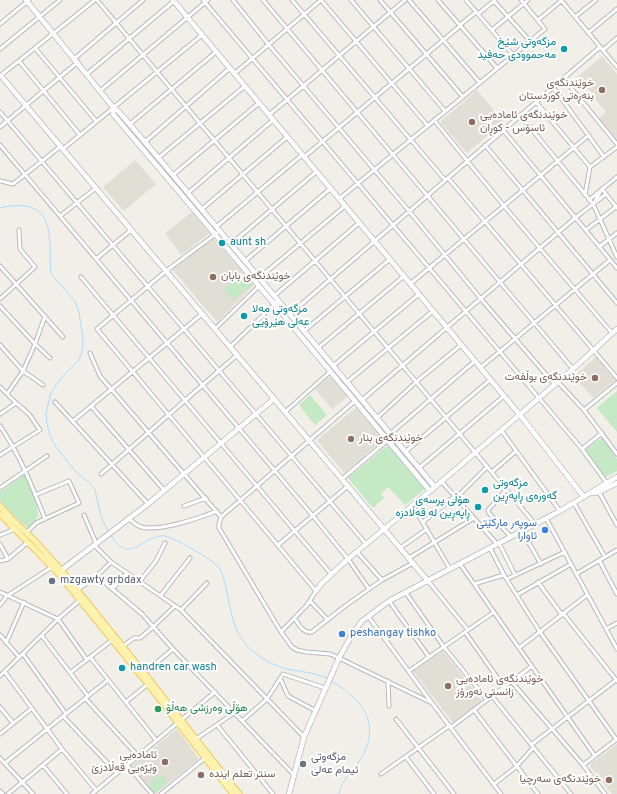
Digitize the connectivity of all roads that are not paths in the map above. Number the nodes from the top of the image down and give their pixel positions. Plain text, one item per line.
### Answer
1 (60, 0) edge
2 (96, 0) edge
3 (143, 0) edge
4 (233, 0) edge
5 (263, 0) edge
6 (292, 0) edge
7 (321, 0) edge
8 (351, 0) edge
9 (380, 0) edge
10 (404, 0) edge
11 (409, 0) edge
12 (438, 0) edge
13 (466, 0) edge
14 (494, 0) edge
15 (521, 0) edge
16 (528, 0) edge
17 (561, 0) edge
18 (596, 0) edge
19 (27, 1) edge
20 (173, 1) edge
21 (206, 1) edge
22 (524, 4) junction
23 (617, 9) edge
24 (391, 12) junction
25 (477, 13) junction
26 (304, 15) junction
27 (40, 17) junction
28 (508, 17) junction
29 (575, 17) junction
30 (187, 18) junction
31 (538, 20) junction
32 (116, 23) junction
33 (0, 24) edge
34 (374, 26) junction
35 (460, 26) junction
36 (288, 29) junction
37 (492, 30) junction
38 (588, 33) junction
39 (53, 34) junction
40 (202, 35) junction
41 (129, 38) junction
42 (617, 38) edge
43 (443, 40) junction
44 (356, 41) junction
45 (530, 41) junction
46 (268, 45) junction
47 (600, 46) junction
48 (36, 48) junction
49 (0, 49) edge
50 (603, 50) junction
51 (216, 52) junction
52 (427, 54) junction
53 (142, 55) junction
54 (339, 55) junction
55 (513, 55) junction
56 (253, 58) junction
57 (76, 60) junction
58 (19, 61) junction
59 (617, 66) edge
60 (230, 68) junction
61 (497, 68) junction
62 (409, 69) junction
63 (322, 70) junction
64 (157, 72) junction
65 (87, 74) junction
66 (234, 74) junction
67 (0, 76) edge
68 (60, 77) junction
69 (563, 78) junction
70 (480, 83) junction
71 (392, 84) junction
72 (303, 85) junction
73 (245, 86) junction
74 (553, 87) junction
75 (171, 89) junction
76 (43, 91) junction
77 (100, 91) junction
78 (463, 97) junction
79 (375, 98) junction
80 (287, 99) junction
81 (536, 102) junction
82 (259, 103) junction
83 (26, 106) junction
84 (186, 106) junction
85 (113, 107) junction
86 (445, 111) junction
87 (0, 112) edge
88 (358, 112) junction
89 (269, 115) junction
90 (520, 116) junction
91 (273, 120) junction
92 (434, 120) junction
93 (7, 121) junction
94 (96, 121) junction
95 (200, 123) junction
96 (130, 124) junction
97 (428, 126) junction
98 (0, 127) edge
99 (339, 128) junction
100 (503, 130) junction
101 (80, 135) junction
102 (589, 135) junction
103 (287, 137) junction
104 (411, 140) junction
105 (214, 141) junction
106 (144, 142) junction
107 (323, 142) junction
108 (617, 144) edge
109 (0, 145) edge
110 (485, 145) junction
111 (574, 147) junction
112 (617, 147) edge
113 (62, 148) junction
114 (393, 155) junction
115 (303, 156) junction
116 (604, 157) junction
117 (158, 158) junction
118 (229, 158) junction
119 (468, 161) junction
120 (558, 161) junction
121 (42, 162) junction
122 (590, 167) junction
123 (375, 170) junction
124 (316, 172) junction
125 (25, 175) junction
126 (173, 175) junction
127 (243, 175) junction
128 (540, 176) junction
129 (617, 177) edge
130 (447, 179) junction
131 (0, 181) edge
132 (358, 184) junction
133 (96, 188) junction
134 (331, 188) junction
135 (602, 189) junction
136 (523, 190) junction
137 (188, 193) junction
138 (258, 193) junction
139 (606, 194) junction
140 (428, 195) junction
141 (585, 195) junction
142 (597, 197) junction
143 (339, 199) junction
144 (589, 200) junction
145 (77, 203) junction
146 (592, 204) junction
147 (345, 206) junction
148 (504, 206) junction
149 (617, 207) edge
150 (272, 209) junction
151 (201, 210) junction
152 (410, 211) junction
153 (60, 216) junction
154 (575, 218) junction
155 (600, 220) junction
156 (485, 222) junction
157 (359, 223) junction
158 (393, 225) junction
159 (286, 226) junction
160 (216, 227) junction
161 (19, 230) dead end
162 (131, 230) junction
163 (586, 230) junction
164 (558, 232) junction
165 (218, 233) junction
166 (617, 233) edge
167 (464, 239) junction
168 (609, 240) junction
169 (375, 241) junction
170 (230, 244) junction
171 (300, 244) junction
172 (113, 245) junction
173 (599, 247) junction
174 (540, 248) junction
175 (445, 254) junction
176 (96, 258) junction
177 (617, 258) edge
178 (390, 259) junction
179 (245, 261) junction
180 (315, 261) junction
181 (612, 262) junction
182 (521, 264) junction
183 (0, 266) edge
184 (429, 268) junction
185 (617, 268) edge
186 (166, 271) junction
187 (593, 274) junction
188 (404, 276) junction
189 (81, 277) dead end
190 (259, 278) junction
191 (330, 279) junction
192 (500, 282) junction
193 (16, 284) junction
194 (410, 284) junction
195 (148, 286) junction
196 (259, 286) junction
197 (575, 289) junction
198 (419, 294) junction
199 (345, 297) junction
200 (272, 298) junction
201 (0, 299) edge
202 (481, 299) junction
203 (131, 300) junction
204 (276, 302) junction
205 (617, 303) edge
206 (556, 305) junction
207 (0, 306) edge
208 (433, 311) junction
209 (466, 312) junction
210 (202, 314) junction
211 (290, 314) junction
212 (359, 314) junction
213 (114, 315) junction
214 (45, 316) junction
215 (534, 323) junction
216 (295, 324) junction
217 (447, 328) junction
218 (184, 329) junction
219 (617, 329) edge
220 (215, 330) junction
221 (304, 331) junction
222 (374, 332) junction
223 (612, 333) junction
224 (63, 337) dead end
225 (515, 339) junction
226 (167, 343) junction
227 (35, 344) junction
228 (0, 345) edge
229 (461, 345) junction
230 (230, 347) junction
231 (318, 348) junction
232 (388, 348) junction
233 (593, 351) junction
234 (499, 352) junction
235 (90, 354) dead end
236 (237, 355) junction
237 (50, 358) dead end
238 (149, 358) junction
239 (475, 361) junction
240 (333, 366) junction
241 (403, 366) junction
242 (480, 368) junction
243 (573, 369) junction
244 (23, 370) junction
245 (219, 371) junction
246 (331, 371) junction
247 (132, 372) junction
248 (617, 378) edge
249 (490, 380) junction
250 (347, 382) junction
251 (416, 382) junction
252 (557, 383) junction
253 (617, 383) edge
254 (43, 385) dead end
255 (203, 385) junction
256 (0, 387) edge
257 (111, 389) junction
258 (7, 394) junction
259 (504, 396) junction
260 (538, 398) junction
261 (274, 399) junction
262 (431, 399) junction
263 (186, 400) junction
264 (362, 400) junction
265 (355, 401) junction
266 (55, 402) dead end
267 (16, 404) junction
268 (91, 406) junction
269 (584, 410) junction
270 (285, 412) junction
271 (0, 414) edge
272 (256, 414) junction
273 (168, 415) junction
274 (520, 415) junction
275 (446, 417) junction
276 (376, 418) junction
277 (73, 421) junction
278 (0, 426) edge
279 (238, 428) junction
280 (501, 430) junction
281 (149, 432) junction
282 (602, 433) junction
283 (390, 434) junction
284 (460, 434) junction
285 (388, 440) junction
286 (310, 441) junction
287 (221, 443) junction
288 (14, 446) junction
289 (582, 449) junction
290 (128, 450) junction
291 (516, 451) junction
292 (405, 452) junction
293 (475, 452) junction
294 (617, 454) edge
295 (0, 455) edge
296 (47, 456) dead end
297 (292, 456) junction
298 (204, 457) junction
299 (112, 464) junction
300 (487, 467) junction
301 (419, 468) junction
302 (25, 470) junction
303 (275, 471) junction
304 (492, 472) junction
305 (184, 473) junction
306 (101, 474) dead end
307 (617, 477) edge
308 (342, 479) junction
309 (442, 482) junction
310 (606, 482) junction
311 (617, 483) edge
312 (258, 486) junction
313 (348, 486) junction
314 (435, 487) junction
315 (0, 488) edge
316 (164, 490) junction
317 (506, 490) junction
318 (430, 491) junction
319 (599, 492) junction
320 (592, 493) junction
321 (35, 495) junction
322 (455, 497) junction
323 (584, 497) junction
324 (206, 498) junction
325 (242, 500) junction
326 (330, 502) junction
327 (574, 503) junction
328 (148, 504) junction
329 (0, 506) edge
330 (184, 506) dead end
331 (413, 506) junction
332 (560, 511) junction
333 (217, 512) junction
334 (0, 514) edge
335 (84, 515) dead end
336 (313, 516) junction
337 (222, 517) junction
338 (128, 518) junction
339 (474, 518) junction
340 (546, 518) junction
341 (45, 519) junction
342 (423, 522) junction
343 (616, 523) edge
344 (535, 524) junction
345 (15, 529) junction
346 (384, 529) junction
347 (427, 529) junction
348 (296, 531) junction
349 (522, 531) junction
350 (26, 533) junction
351 (0, 535) edge
352 (511, 537) junction
353 (28, 542) junction
354 (434, 542) junction
355 (165, 543) dead end
356 (0, 544) edge
357 (95, 544) junction
358 (366, 544) junction
359 (498, 544) junction
360 (278, 545) junction
361 (400, 548) junction
362 (490, 548) junction
363 (617, 550) edge
364 (358, 552) junction
365 (565, 552) junction
366 (605, 557) junction
367 (190, 558) dead end
368 (409, 558) junction
369 (8, 559) junction
370 (348, 559) junction
371 (599, 560) junction
372 (0, 561) edge
373 (111, 562) junction
374 (413, 563) junction
375 (460, 564) junction
376 (541, 564) junction
377 (571, 564) junction
378 (52, 567) junction
379 (450, 569) junction
380 (60, 572) junction
381 (127, 573) junction
382 (331, 574) junction
383 (576, 574) junction
384 (504, 575) junction
385 (515, 575) junction
386 (97, 576) junction
387 (507, 578) junction
388 (382, 580) junction
389 (140, 581) junction
390 (428, 581) junction
391 (538, 582) junction
392 (207, 583) dead end
393 (474, 584) junction
394 (112, 589) junction
395 (369, 589) junction
396 (77, 590) junction
397 (316, 590) junction
398 (0, 592) edge
399 (406, 594) junction
400 (617, 594) edge
401 (161, 595) junction
402 (517, 595) junction
403 (587, 595) junction
404 (7, 596) junction
405 (80, 600) junction
406 (310, 601) junction
407 (389, 601) junction
408 (24, 602) junction
409 (0, 605) edge
410 (175, 606) junction
411 (181, 610) junction
412 (494, 612) junction
413 (562, 614) junction
414 (368, 616) junction
415 (295, 618) junction
416 (58, 619) junction
417 (328, 620) junction
418 (617, 623) edge
419 (153, 628) junction
420 (606, 629) junction
421 (466, 631) junction
422 (281, 632) junction
423 (540, 632) junction
424 (0, 635) edge
425 (42, 636) junction
426 (3, 639) junction
427 (112, 640) junction
428 (0, 642) edge
429 (6, 643) junction
430 (123, 646) junction
431 (444, 647) junction
432 (519, 648) junction
433 (173, 649) junction
434 (617, 649) edge
435 (23, 654) junction
436 (19, 657) junction
437 (429, 657) junction
438 (339, 658) junction
439 (88, 659) junction
440 (532, 666) junction
441 (409, 671) junction
442 (4, 672) junction
443 (70, 673) junction
444 (144, 673) junction
445 (0, 676) edge
446 (280, 678) junction
447 (108, 680) junction
448 (388, 681) junction
449 (512, 681) junction
450 (616, 681) edge
451 (148, 684) junction
452 (504, 687) junction
453 (326, 688) junction
454 (215, 692) junction
455 (492, 696) junction
456 (87, 697) junction
457 (267, 699) junction
458 (487, 700) junction
459 (589, 701) junction
460 (126, 702) junction
461 (432, 703) junction
462 (389, 706) dead end
463 (0, 707) edge
464 (31, 709) junction
465 (474, 710) junction
466 (316, 711) junction
467 (234, 713) junction
468 (65, 715) junction
469 (567, 717) junction
470 (396, 719) dead end
471 (179, 721) junction
472 (242, 721) junction
473 (13, 723) junction
474 (217, 725) junction
475 (450, 727) junction
476 (47, 729) junction
477 (552, 729) junction
478 (0, 734) edge
479 (304, 737) junction
480 (617, 739) edge
481 (156, 740) junction
482 (196, 740) junction
483 (532, 746) junction
484 (418, 748) junction
485 (62, 749) junction
486 (138, 756) junction
487 (595, 756) junction
488 (207, 757) junction
489 (406, 757) junction
490 (0, 758) edge
491 (5, 763) junction
492 (43, 765) junction
493 (127, 765) junction
494 (583, 766) junction
495 (516, 767) junction
496 (117, 773) junction
497 (381, 774) dead end
498 (294, 776) junction
499 (22, 782) junction
500 (494, 784) junction
501 (96, 790) junction
502 (498, 790) junction
503 (0, 791) edge
504 (150, 793) edge
505 (3, 794) edge
506 (8, 794) edge
507 (33, 794) edge
508 (67, 794) edge
509 (92, 794) edge
510 (161, 794) edge
511 (233, 794) edge
512 (239, 794) edge
513 (274, 794) edge
514 (289, 794) edge
515 (434, 794) edge
516 (454, 794) edge
517 (494, 794) edge
518 (501, 794) edge
519 (538, 794) edge
520 (570, 794) edge
521 (604, 794) edge

1 - 27 street
2 - 32 street
2 - 39 street
3 - 32 street
4 - 46 street
5 - 36 street
6 - 26 street
7 - 26 street
7 - 44 street
8 - 34 street
9 - 24 street
10 - 24 street
11 - 43 street
12 - 35 street
13 - 25 street
14 - 25 street
14 - 28 street
15 - 22 street
16 - 22 street
17 - 29 street
17 - 31 street
18 - 29 street
19 - 27 street
19 - 33 street
20 - 30 street
20 - 41 street
21 - 30 street
21 - 56 street
22 - 28 street
22 - 31 street
23 - 38 street
24 - 34 street
24 - 52 street
25 - 35 street
25 - 37 street
26 - 36 street
26 - 54 street
27 - 39 street
27 - 49 street
28 - 37 street
28 - 45 street
29 - 38 street
30 - 40 street
30 - 53 street
31 - 45 street
32 - 41 street
32 - 57 street
34 - 44 street
34 - 62 street
35 - 43 street
35 - 61 street
36 - 46 street
36 - 63 street
37 - 55 street
38 - 47 street
39 - 48 street
39 - 57 street
40 - 51 street
40 - 64 street
41 - 53 street
41 - 65 street
42 - 50 street
43 - 52 street
43 - 70 street
44 - 54 street
44 - 71 street
45 - 55 street
46 - 56 street
46 - 72 street
47 - 50 street
47 - 69 street
48 - 58 street
48 - 68 street
50 - 59 street
51 - 60 street
51 - 75 street
52 - 62 street
52 - 78 street
53 - 64 street
53 - 77 street
54 - 63 street
54 - 79 street
55 - 61 street
56 - 66 street
56 - 80 street
57 - 65 street
57 - 68 street
58 - 67 street
58 - 76 street
60 - 66 street
60 - 84 street
61 - 70 street
62 - 71 street
62 - 86 street
63 - 72 street
63 - 88 street
64 - 75 street
64 - 85 street
65 - 77 street
66 - 73 street
67 - 83 street
68 - 76 street
68 - 94 street
69 - 74 street
69 - 108 street
70 - 78 street
71 - 79 street
71 - 97 street
72 - 80 street
72 - 99 street
73 - 82 street
73 - 95 street
74 - 81 street
74 - 102 street
75 - 84 street
75 - 96 street
76 - 83 street
76 - 101 street
77 - 85 street
78 - 86 street
79 - 88 street
79 - 104 street
80 - 89 street
80 - 107 street
81 - 90 street
81 - 111 street
82 - 89 street
82 - 105 street
83 - 93 street
83 - 113 street
84 - 95 street
84 - 106 street
85 - 94 street
85 - 96 street
85 - 165 street
86 - 92 street
87 - 93 street
88 - 99 street
88 - 114 street
89 - 91 street
90 - 100 street
90 - 120 street
91 - 103 street
91 - 118 street
92 - 97 street
92 - 119 street
93 - 98 street
93 - 121 street
94 - 101 street
95 - 105 street
95 - 117 street
96 - 106 street
97 - 104 street
99 - 107 street
99 - 123 street
100 - 110 street
100 - 128 street
101 - 113 street
102 - 111 street
102 - 116 street
103 - 115 street
103 - 127 street
104 - 114 street
104 - 130 street
105 - 118 street
105 - 126 street
106 - 117 street
107 - 115 street
107 - 132 street
109 - 125 street
110 - 119 street
110 - 136 street
111 - 120 street
111 - 122 street
112 - 116 street
113 - 121 street
113 - 133 street
114 - 123 street
114 - 140 street
115 - 124 street
115 - 138 street
116 - 122 street
117 - 126 street
118 - 127 street
118 - 137 street
119 - 130 street
119 - 148 street
120 - 128 street
120 - 141 street
121 - 125 street
121 - 145 street
122 - 141 street
123 - 132 street
123 - 152 street
124 - 134 street
124 - 150 street
125 - 131 street
125 - 153 street
126 - 137 street
127 - 138 street
127 - 151 street
128 - 136 street
128 - 154 street
129 - 135 street
130 - 140 street
130 - 156 street
132 - 143 street
132 - 158 street
133 - 145 street
133 - 162 street
134 - 143 street
134 - 159 street
135 - 139 street
135 - 142 street
135 - 144 street
136 - 148 street
136 - 164 street
137 - 151 street
138 - 150 street
138 - 160 street
139 - 142 street
139 - 146 street
139 - 149 street
140 - 152 street
140 - 167 street
141 - 144 street
142 - 144 street
142 - 146 street
143 - 147 street
144 - 146 street
145 - 153 street
145 - 172 street
146 - 154 street
146 - 155 street
147 - 157 street
147 - 171 street
148 - 156 street
148 - 174 street
149 - 155 street
150 - 159 street
150 - 170 street
151 - 160 street
152 - 158 street
152 - 175 street
153 - 176 street
154 - 163 street
154 - 164 street
155 - 163 street
155 - 168 street
156 - 167 street
156 - 182 street
157 - 169 street
157 - 180 street
158 - 169 street
158 - 184 street
159 - 171 street
159 - 179 street
160 - 165 street
161 - 193 street
162 - 172 street
162 - 186 street
163 - 173 street
164 - 174 street
164 - 187 street
165 - 170 street
165 - 186 street
165 - 196 street
166 - 168 street
167 - 175 street
167 - 192 street
168 - 173 street
168 - 177 street
169 - 178 street
169 - 191 street
170 - 179 street
171 - 180 street
171 - 190 street
172 - 176 street
172 - 195 street
173 - 181 street
174 - 182 street
174 - 197 street
175 - 184 street
175 - 202 street
176 - 203 street
177 - 181 street
178 - 188 street
178 - 199 street
179 - 190 street
180 - 191 street
180 - 200 street
181 - 185 street
181 - 187 street
182 - 192 street
182 - 206 street
183 - 193 street
184 - 194 street
184 - 209 street
186 - 195 street
186 - 210 street
187 - 197 street
187 - 205 street
188 - 194 street
188 - 212 street
189 - 213 street
190 - 200 street
191 - 199 street
191 - 211 street
192 - 202 street
192 - 215 street
193 - 201 street
193 - 214 street
194 - 198 street
195 - 203 street
195 - 218 street
196 - 200 street
196 - 220 street
197 - 206 street
197 - 223 street
198 - 208 street
198 - 222 street
199 - 212 street
199 - 221 street
200 - 204 street
202 - 209 street
202 - 225 street
203 - 213 street
203 - 226 street
204 - 211 street
204 - 216 street
204 - 230 street
206 - 215 street
206 - 233 street
207 - 227 street
208 - 217 street
208 - 232 street
209 - 217 street
209 - 234 street
210 - 218 street
210 - 220 street
211 - 216 street
212 - 222 street
212 - 231 street
213 - 238 street
213 - 247 street
214 - 224 street
214 - 227 street
215 - 225 street
215 - 243 street
216 - 221 street
216 - 246 street
217 - 229 street
217 - 241 street
218 - 226 street
218 - 245 street
219 - 223 street
220 - 230 street
221 - 231 street
222 - 232 street
222 - 240 street
223 - 233 street
225 - 234 street
225 - 252 street
226 - 238 street
226 - 255 street
227 - 237 street
227 - 244 street
228 - 244 street
229 - 239 street
229 - 251 street
230 - 236 street
231 - 240 street
232 - 241 street
232 - 250 street
233 - 243 street
233 - 248 street
234 - 242 street
234 - 260 street
235 - 257 street
236 - 245 street
236 - 261 street
238 - 247 street
238 - 263 street
239 - 242 street
239 - 262 street
240 - 250 street
241 - 251 street
241 - 264 street
242 - 249 street
243 - 252 street
244 - 254 street
244 - 258 street
245 - 255 street
245 - 272 street
246 - 265 street
246 - 270 street
247 - 257 street
247 - 273 street
249 - 259 street
249 - 275 street
250 - 264 street
251 - 262 street
251 - 276 street
252 - 260 street
252 - 269 street
253 - 269 street
255 - 263 street
255 - 279 street
256 - 258 street
257 - 268 street
257 - 281 street
258 - 267 street
259 - 274 street
259 - 284 street
260 - 274 street
260 - 289 street
261 - 270 street
261 - 272 street
262 - 275 street
262 - 283 street
263 - 273 street
263 - 287 street
264 - 276 street
265 - 285 street
265 - 286 street
266 - 277 street
267 - 271 street
267 - 288 street
268 - 277 street
268 - 290 street
269 - 282 street
270 - 286 street
272 - 279 street
272 - 297 street
273 - 281 street
273 - 298 street
274 - 280 street
274 - 323 street
275 - 284 street
275 - 292 street
276 - 283 street
277 - 299 street
278 - 288 street
279 - 287 street
279 - 303 street
280 - 291 street
280 - 293 street
281 - 290 street
281 - 305 street
282 - 289 street
282 - 294 street
283 - 292 street
284 - 293 street
284 - 301 street
285 - 308 street
285 - 318 street
286 - 297 street
286 - 308 street
287 - 298 street
287 - 312 street
288 - 295 street
288 - 302 street
289 - 310 street
290 - 299 street
290 - 316 street
291 - 304 street
291 - 332 street
292 - 301 street
293 - 300 street
293 - 309 street
296 - 302 street
297 - 303 street
297 - 326 street
298 - 305 street
298 - 325 street
299 - 306 street
299 - 328 street
300 - 304 street
300 - 322 street
301 - 314 street
302 - 315 street
302 - 321 street
303 - 312 street
303 - 336 street
304 - 317 street
305 - 316 street
305 - 324 street
307 - 310 street
308 - 313 street
309 - 314 street
309 - 322 street
310 - 320 street
311 - 319 street
312 - 325 street
312 - 348 street
313 - 326 street
313 - 346 street
314 - 318 street
316 - 328 street
317 - 344 street
317 - 352 street
318 - 331 street
319 - 320 street
319 - 343 street
320 - 323 street
321 - 341 street
321 - 341 street
322 - 339 street
322 - 342 street
323 - 327 street
324 - 330 street
324 - 333 street
325 - 337 street
325 - 360 street
326 - 336 street
326 - 358 street
327 - 332 street
327 - 366 street
328 - 338 street
329 - 350 main road
331 - 342 street
331 - 346 street
332 - 340 street
333 - 337 street
333 - 338 street
334 - 345 main road
335 - 357 street
336 - 348 street
336 - 370 street
337 - 422 street
338 - 357 street
339 - 354 street
339 - 359 street
340 - 344 street
340 - 365 street
341 - 350 street
342 - 347 street
344 - 349 street
345 - 351 street
345 - 353 main road
346 - 358 street
346 - 361 street
347 - 354 street
347 - 361 street
348 - 360 street
348 - 382 street
349 - 352 street
349 - 376 street
350 - 380 main road
352 - 359 street
353 - 369 street
353 - 378 main road
354 - 368 street
354 - 379 street
355 - 389 street
356 - 369 street
357 - 373 street
357 - 380 street
358 - 364 street
359 - 362 street
359 - 385 street
360 - 397 street
361 - 368 street
362 - 375 street
362 - 384 street
363 - 366 street
364 - 370 street
364 - 388 street
365 - 376 street
365 - 377 street
366 - 371 street
367 - 401 street
368 - 374 street
369 - 372 street
370 - 382 street
370 - 395 street
371 - 383 street
371 - 400 street
373 - 381 street
373 - 386 street
374 - 388 street
374 - 390 street
375 - 379 street
375 - 393 street
376 - 385 street
377 - 383 street
377 - 391 street
378 - 380 main road
378 - 404 street
379 - 390 street
380 - 396 main road
380 - 405 main road
381 - 389 street
381 - 394 street
382 - 397 street
383 - 403 street
384 - 387 street
384 - 393 street
385 - 387 street
386 - 394 street
386 - 396 street
387 - 402 street
388 - 395 street
389 - 401 street
390 - 399 street
390 - 421 street
391 - 402 street
391 - 413 street
392 - 411 street
393 - 412 street
394 - 419 street
395 - 417 street
396 - 430 main road
397 - 406 street
398 - 404 street
399 - 407 street
399 - 431 street
401 - 410 street
402 - 423 street
403 - 413 street
403 - 420 street
404 - 408 street
404 - 409 street
405 - 416 street
405 - 427 main road
406 - 415 street
406 - 417 street
407 - 414 street
407 - 437 street
408 - 416 street
408 - 429 street
410 - 411 street
410 - 419 street
411 - 457 street
412 - 421 street
412 - 432 street
413 - 423 street
413 - 450 street
414 - 438 street
414 - 441 street
415 - 417 street
415 - 422 street
416 - 425 street
416 - 439 street
418 - 420 street
419 - 430 street
419 - 433 street
420 - 434 street
421 - 431 street
421 - 452 street
422 - 438 street
423 - 432 street
423 - 459 street
424 - 426 street
425 - 435 street
425 - 443 street
426 - 428 street
426 - 429 street
427 - 439 street
427 - 451 main road
429 - 436 street
430 - 444 main road
431 - 437 street
431 - 458 street
432 - 440 street
433 - 444 street
433 - 454 street
435 - 436 street
435 - 468 street
436 - 442 street
437 - 441 street
438 - 448 street
438 - 453 street
439 - 443 street
439 - 447 street
440 - 449 street
440 - 469 street
441 - 461 street
442 - 445 street
442 - 464 street
443 - 456 street
444 - 471 main road
446 - 453 street
446 - 457 street
446 - 466 street
447 - 456 street
447 - 460 street
448 - 461 street
448 - 462 street
449 - 452 street
449 - 477 street
450 - 459 street
451 - 460 street
451 - 471 main road
452 - 455 street
453 - 466 street
454 - 467 street
454 - 471 street
455 - 458 street
455 - 483 street
456 - 468 street
456 - 486 street
457 - 472 street
457 - 479 street
458 - 465 street
459 - 469 street
459 - 480 street
460 - 481 street
461 - 475 street
463 - 473 street
464 - 473 street
464 - 476 street
465 - 475 street
465 - 495 street
466 - 479 street
467 - 472 street
467 - 474 street
468 - 476 street
468 - 496 street
469 - 477 street
469 - 487 street
470 - 484 street
471 - 481 street
471 - 482 main road
471 - 488 main road
472 - 498 street
473 - 478 street
474 - 482 street
474 - 513 street
475 - 484 street
475 - 500 street
476 - 485 street
476 - 491 street
477 - 483 street
477 - 494 street
479 - 498 street
480 - 487 street
481 - 486 street
482 - 488 main road
483 - 495 street
483 - 520 street
484 - 489 street
484 - 516 street
485 - 492 street
485 - 501 street
486 - 493 street
487 - 494 street
488 - 510 street
488 - 511 main road
488 - 512 main road
489 - 497 street
489 - 515 street
490 - 491 street
491 - 499 street
492 - 499 street
492 - 508 street
493 - 496 street
493 - 504 street
494 - 521 street
495 - 500 street
495 - 519 street
496 - 501 street
498 - 514 street
499 - 506 street
499 - 507 street
500 - 502 street
501 - 509 street
502 - 517 street
502 - 518 street
503 - 505 street

